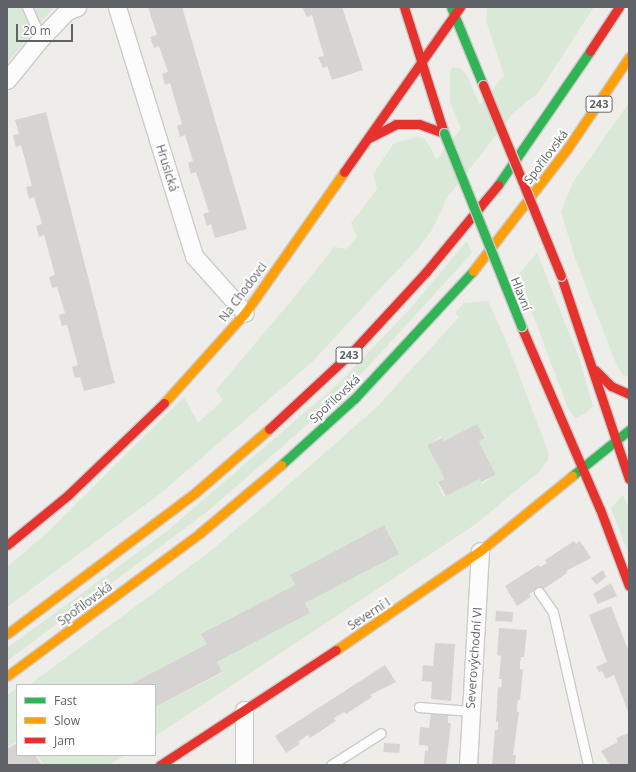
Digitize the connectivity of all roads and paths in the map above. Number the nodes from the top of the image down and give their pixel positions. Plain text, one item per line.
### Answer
1 (27, 7) edge
2 (77, 7) edge
3 (117, 7) edge
4 (404, 7) edge
5 (460, 7) edge
6 (619, 7) edge
7 (452, 11) edge
8 (41, 38) junction
9 (629, 57) edge
10 (422, 60) junction
11 (7, 80) edge
12 (444, 133) junction
13 (365, 140) junction
14 (245, 313) junction
15 (595, 370) junction
16 (629, 394) edge
17 (629, 430) edge
18 (617, 440) junction
19 (582, 468) junction
20 (629, 479) edge
21 (7, 545) edge
22 (480, 552) junction
23 (629, 586) edge
24 (539, 592) dead end
25 (7, 634) edge
26 (7, 676) edge
27 (419, 707) dead end
28 (244, 710) junction
29 (471, 711) junction
30 (380, 733) dead end
31 (160, 765) edge
32 (244, 765) edge
33 (331, 765) edge
34 (468, 765) edge
35 (588, 765) edge

1 - 8 lane
2 - 8 street
3 - 14 street, Hrusická
4 - 10 main road, Hlavní
5 - 7 main road, Na Chodovci
6 - 25 main road, Spořilovská / 243
7 - 10 main road, Na Chodovci
7 - 15 main road, bridge
8 - 11 street
9 - 26 main road, Spořilovská / 243
10 - 12 main road, Hlavní
10 - 13 main road, Na Chodovci
12 - 13 main road
12 - 19 main road, Hlavní, bridge
13 - 14 main road, Na Chodovci
14 - 21 main road, Na Chodovci
15 - 16 main road
15 - 18 main road
17 - 18 main road, Severní I
18 - 19 main road, Severní I
18 - 20 main road
19 - 22 main road, Severní I
19 - 23 main road, Hlavní
22 - 28 main road, Severní I
22 - 29 street, Severovýchodní VI
24 - 35 lane
27 - 29 lane
28 - 31 main road, Severní I
28 - 32 street
29 - 34 street, Severovýchodní VI
30 - 33 lane

